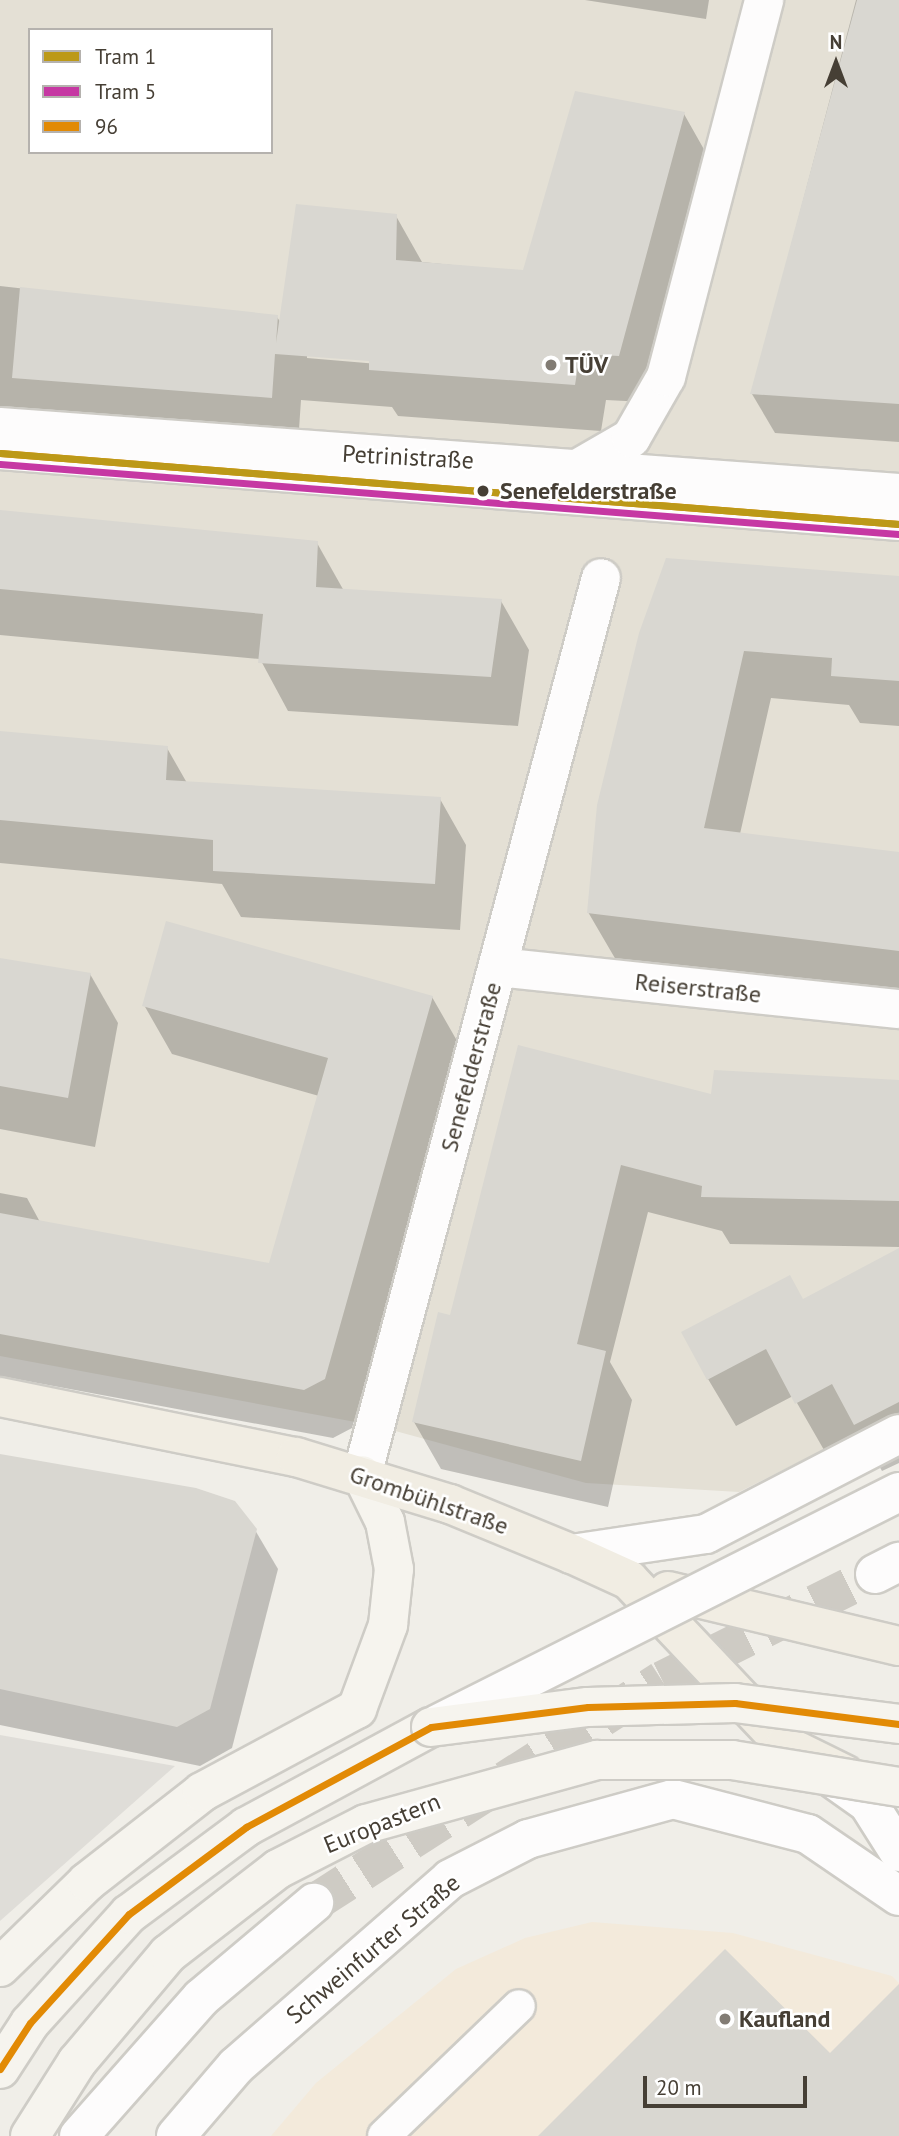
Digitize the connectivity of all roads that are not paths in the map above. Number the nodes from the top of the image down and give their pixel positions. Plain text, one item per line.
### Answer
1 (764, 0) edge
2 (0, 427) edge
3 (0, 453) edge
4 (579, 468) junction
5 (899, 494) edge
6 (899, 524) edge
7 (601, 578) dead end
8 (498, 967) junction
9 (899, 1009) edge
10 (0, 1397) edge
11 (899, 1434) edge
12 (362, 1475) junction
13 (899, 1492) edge
14 (572, 1554) junction
15 (629, 1580) junction
16 (899, 1646) edge
17 (899, 1724) edge
18 (431, 1727) junction
19 (785, 1745) junction
20 (899, 1787) edge
21 (899, 1801) edge
22 (899, 1852) edge
23 (899, 1896) edge
24 (314, 1903) tunnel mouth
25 (0, 1968) edge
26 (519, 2006) dead end
27 (0, 2069) edge
28 (30, 2136) edge
29 (79, 2136) edge
30 (176, 2136) edge
31 (384, 2136) edge

1 - 4 street
2 - 4 street, Petrinistraße
3 - 6 lane, Petrinistraße
4 - 5 street, Petrinistraße
7 - 8 street, Senefelderstraße
8 - 9 street, Reiserstraße
8 - 12 street, Senefelderstraße
10 - 12 main road, Grombühlstraße
11 - 14 street
12 - 14 main road, Grombühlstraße
12 - 25 main road
13 - 18 street, bridge
14 - 15 main road, Grombühlstraße
15 - 16 main road
15 - 19 main road, Grombühlstraße
17 - 18 main road, bridge
18 - 27 main road
19 - 21 main road
19 - 22 street
20 - 28 main road, Europastern, bridge
23 - 30 street, Schweinfurter Straße
24 - 29 street
26 - 31 lane

